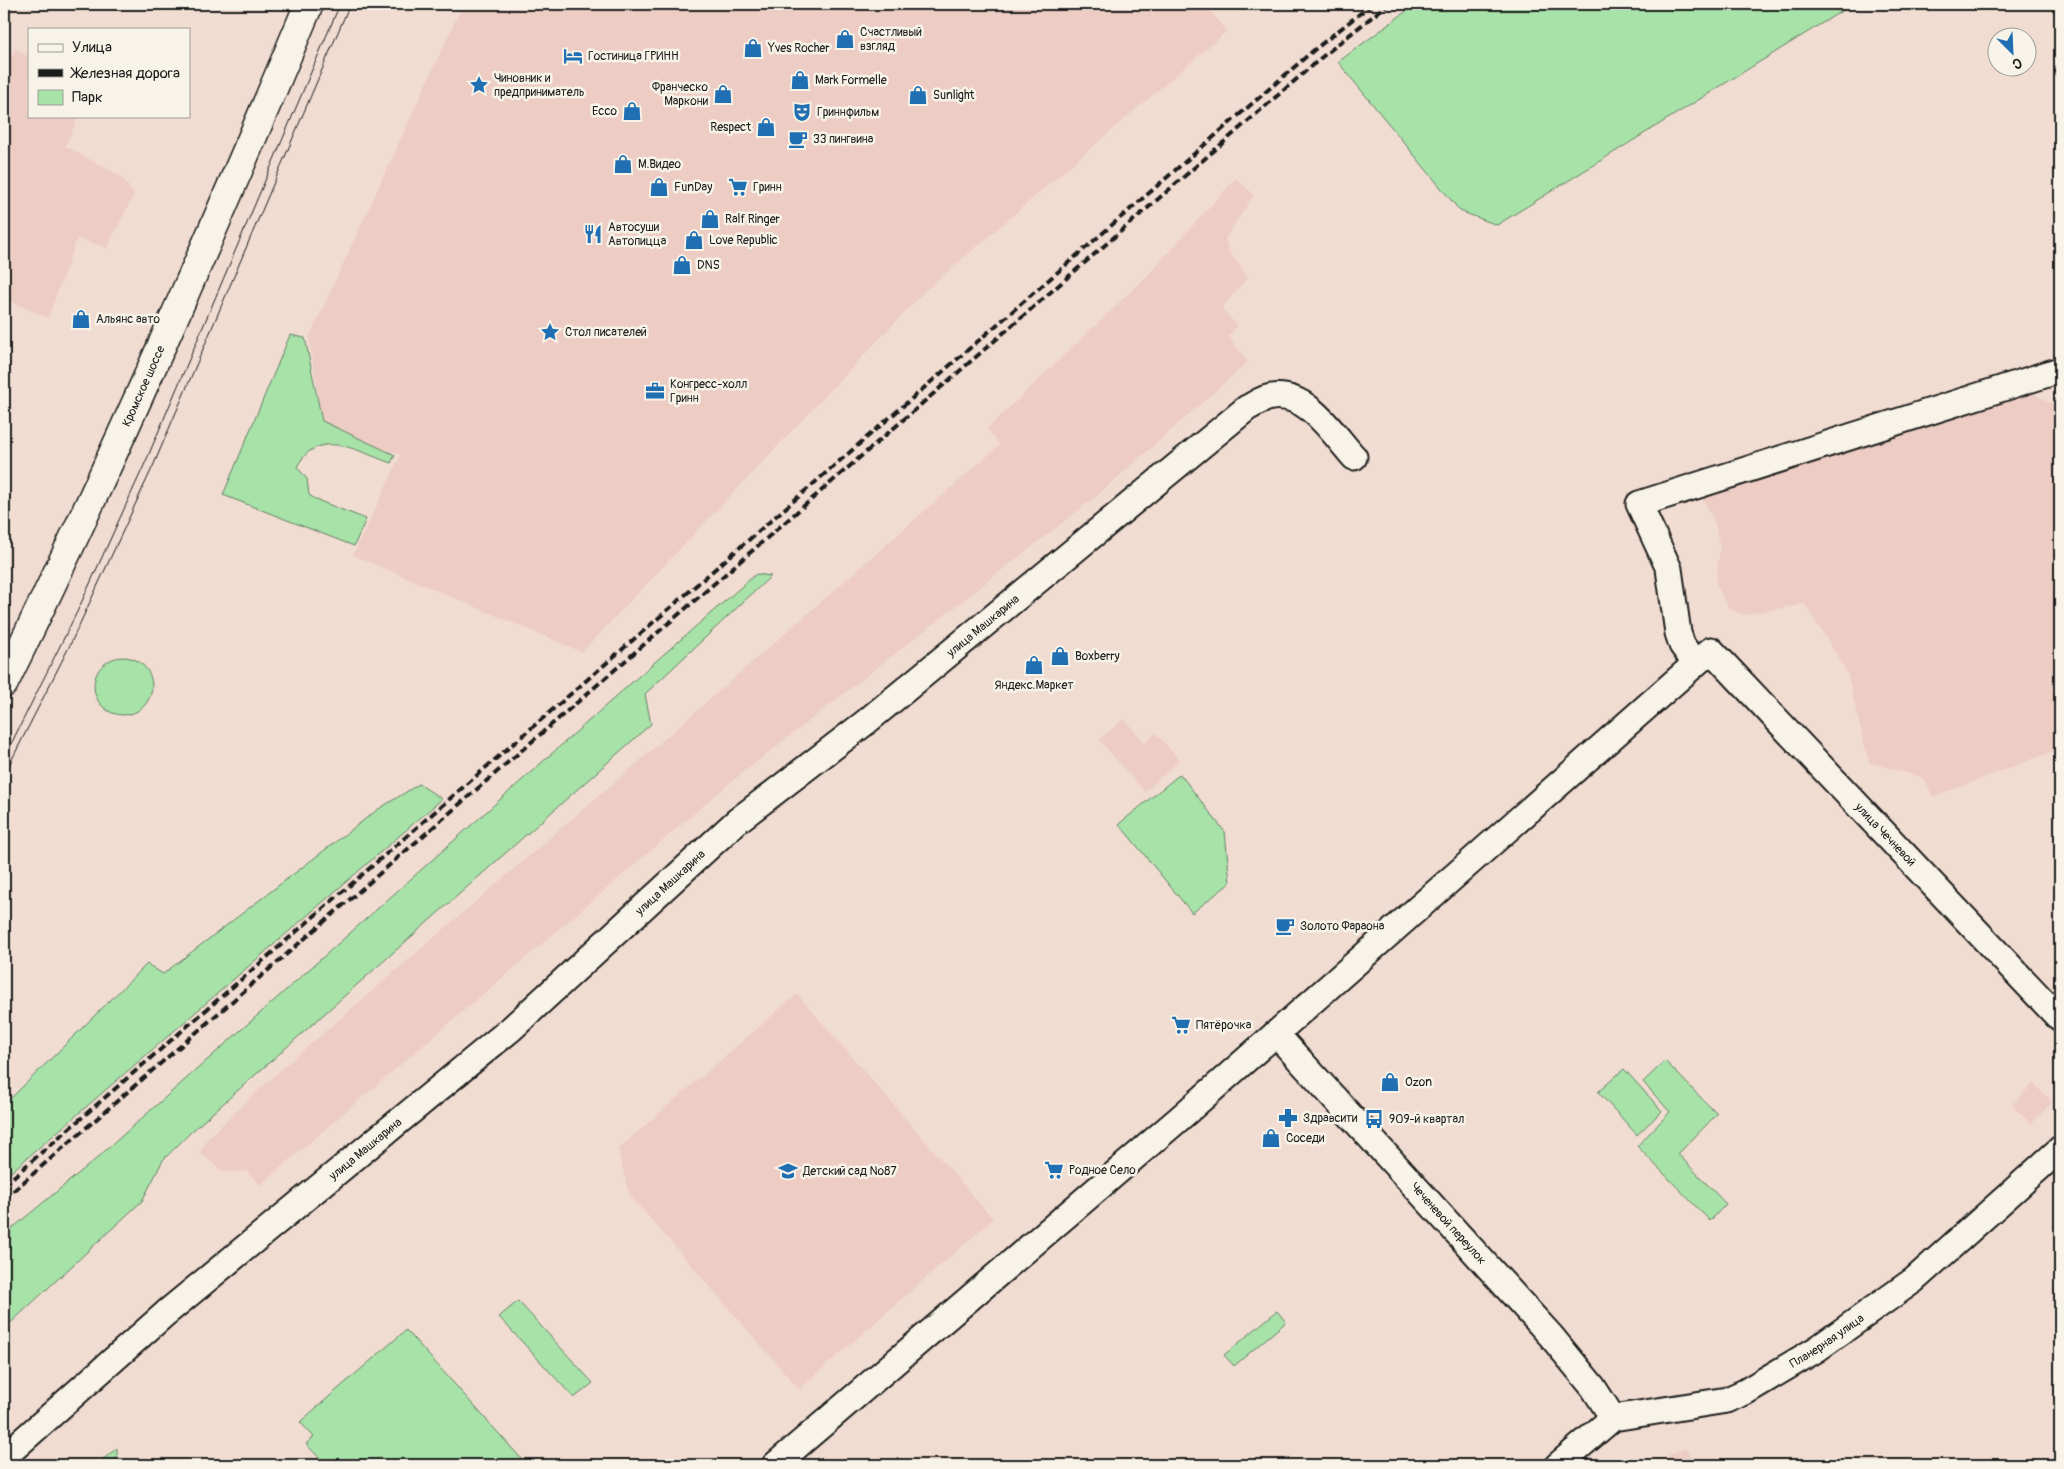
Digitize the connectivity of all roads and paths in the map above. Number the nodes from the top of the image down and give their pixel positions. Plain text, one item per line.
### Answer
1 (309, 4) edge
2 (2060, 370) edge
3 (1354, 457) dead end
4 (1703, 656) junction
5 (4, 683) edge
6 (2060, 1019) edge
7 (1276, 1034) junction
8 (2060, 1149) edge
9 (1613, 1418) junction
10 (4, 1457) edge
11 (775, 1465) edge
12 (1558, 1465) edge

1 - 5 main road, Кромское шоссе
2 - 4 street, улица Чечневой
3 - 10 street, улица Машкарина
4 - 6 street, улица Чечневой
4 - 7 street
7 - 9 street, Чеченевой переулок
7 - 11 street
8 - 9 street, Планерная улица
9 - 12 street

